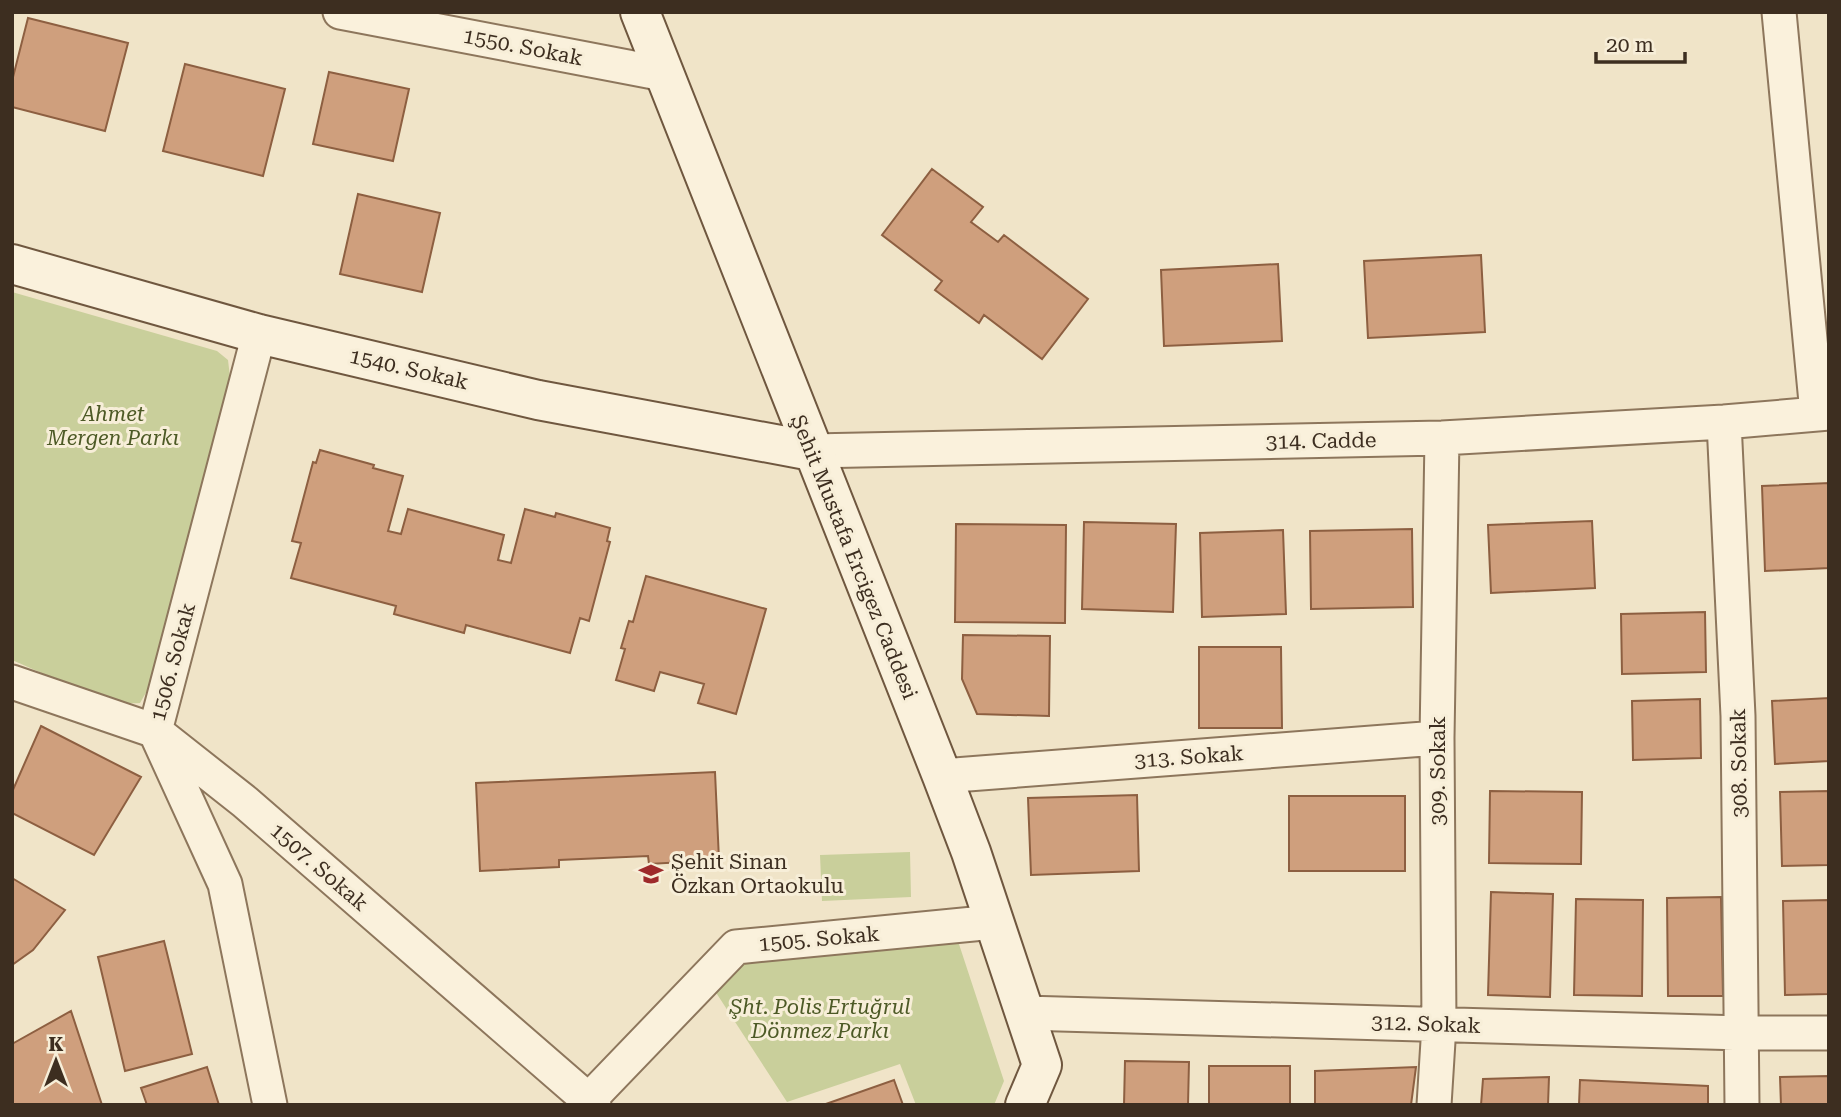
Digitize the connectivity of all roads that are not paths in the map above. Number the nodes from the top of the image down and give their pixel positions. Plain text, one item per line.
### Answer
1 (340, 12) edge
2 (640, 12) edge
3 (1779, 12) edge
4 (664, 74) junction
5 (12, 264) edge
6 (259, 334) junction
7 (1823, 413) edge
8 (1724, 422) junction
9 (1442, 438) junction
10 (812, 451) junction
11 (12, 682) edge
12 (155, 731) junction
13 (1437, 738) junction
14 (942, 776) junction
15 (994, 922) junction
16 (1024, 1013) junction
17 (1439, 1025) junction
18 (1743, 1033) junction
19 (1829, 1033) edge
20 (589, 1103) edge
21 (270, 1105) edge
22 (1025, 1105) edge
23 (1433, 1105) edge
24 (1742, 1105) edge

1 - 4 street, 1550. Sokak
2 - 4 main road, Şehit Mustafa Ercigez Caddesi
3 - 7 street
4 - 10 main road, Şehit Mustafa Ercigez Caddesi
5 - 6 main road, 1540. Sokak
6 - 10 main road, 1540. Sokak
6 - 12 street, 1506. Sokak
7 - 8 street, 314. Cadde
8 - 9 street, 314. Cadde
8 - 18 street, 308. Sokak
9 - 10 street, 314. Cadde
9 - 13 street, 309. Sokak
10 - 14 main road, Şehit Mustafa Ercigez Caddesi
11 - 12 street, 1507. Sokak
12 - 20 street, 1507. Sokak
12 - 21 street, 1506. Sokak
13 - 14 street, 313. Sokak
13 - 17 street, 309. Sokak
14 - 15 main road, Şehit Mustafa Ercigez Caddesi
15 - 16 main road, Şehit Mustafa Ercigez Caddesi
15 - 20 street, 1505. Sokak
16 - 17 street, 312. Sokak
16 - 22 main road, Şehit Mustafa Ercigez Caddesi
17 - 18 street, 312. Sokak
17 - 23 street, 309. Sokak
18 - 19 street, 312. Sokak
18 - 24 street, 308. Sokak

